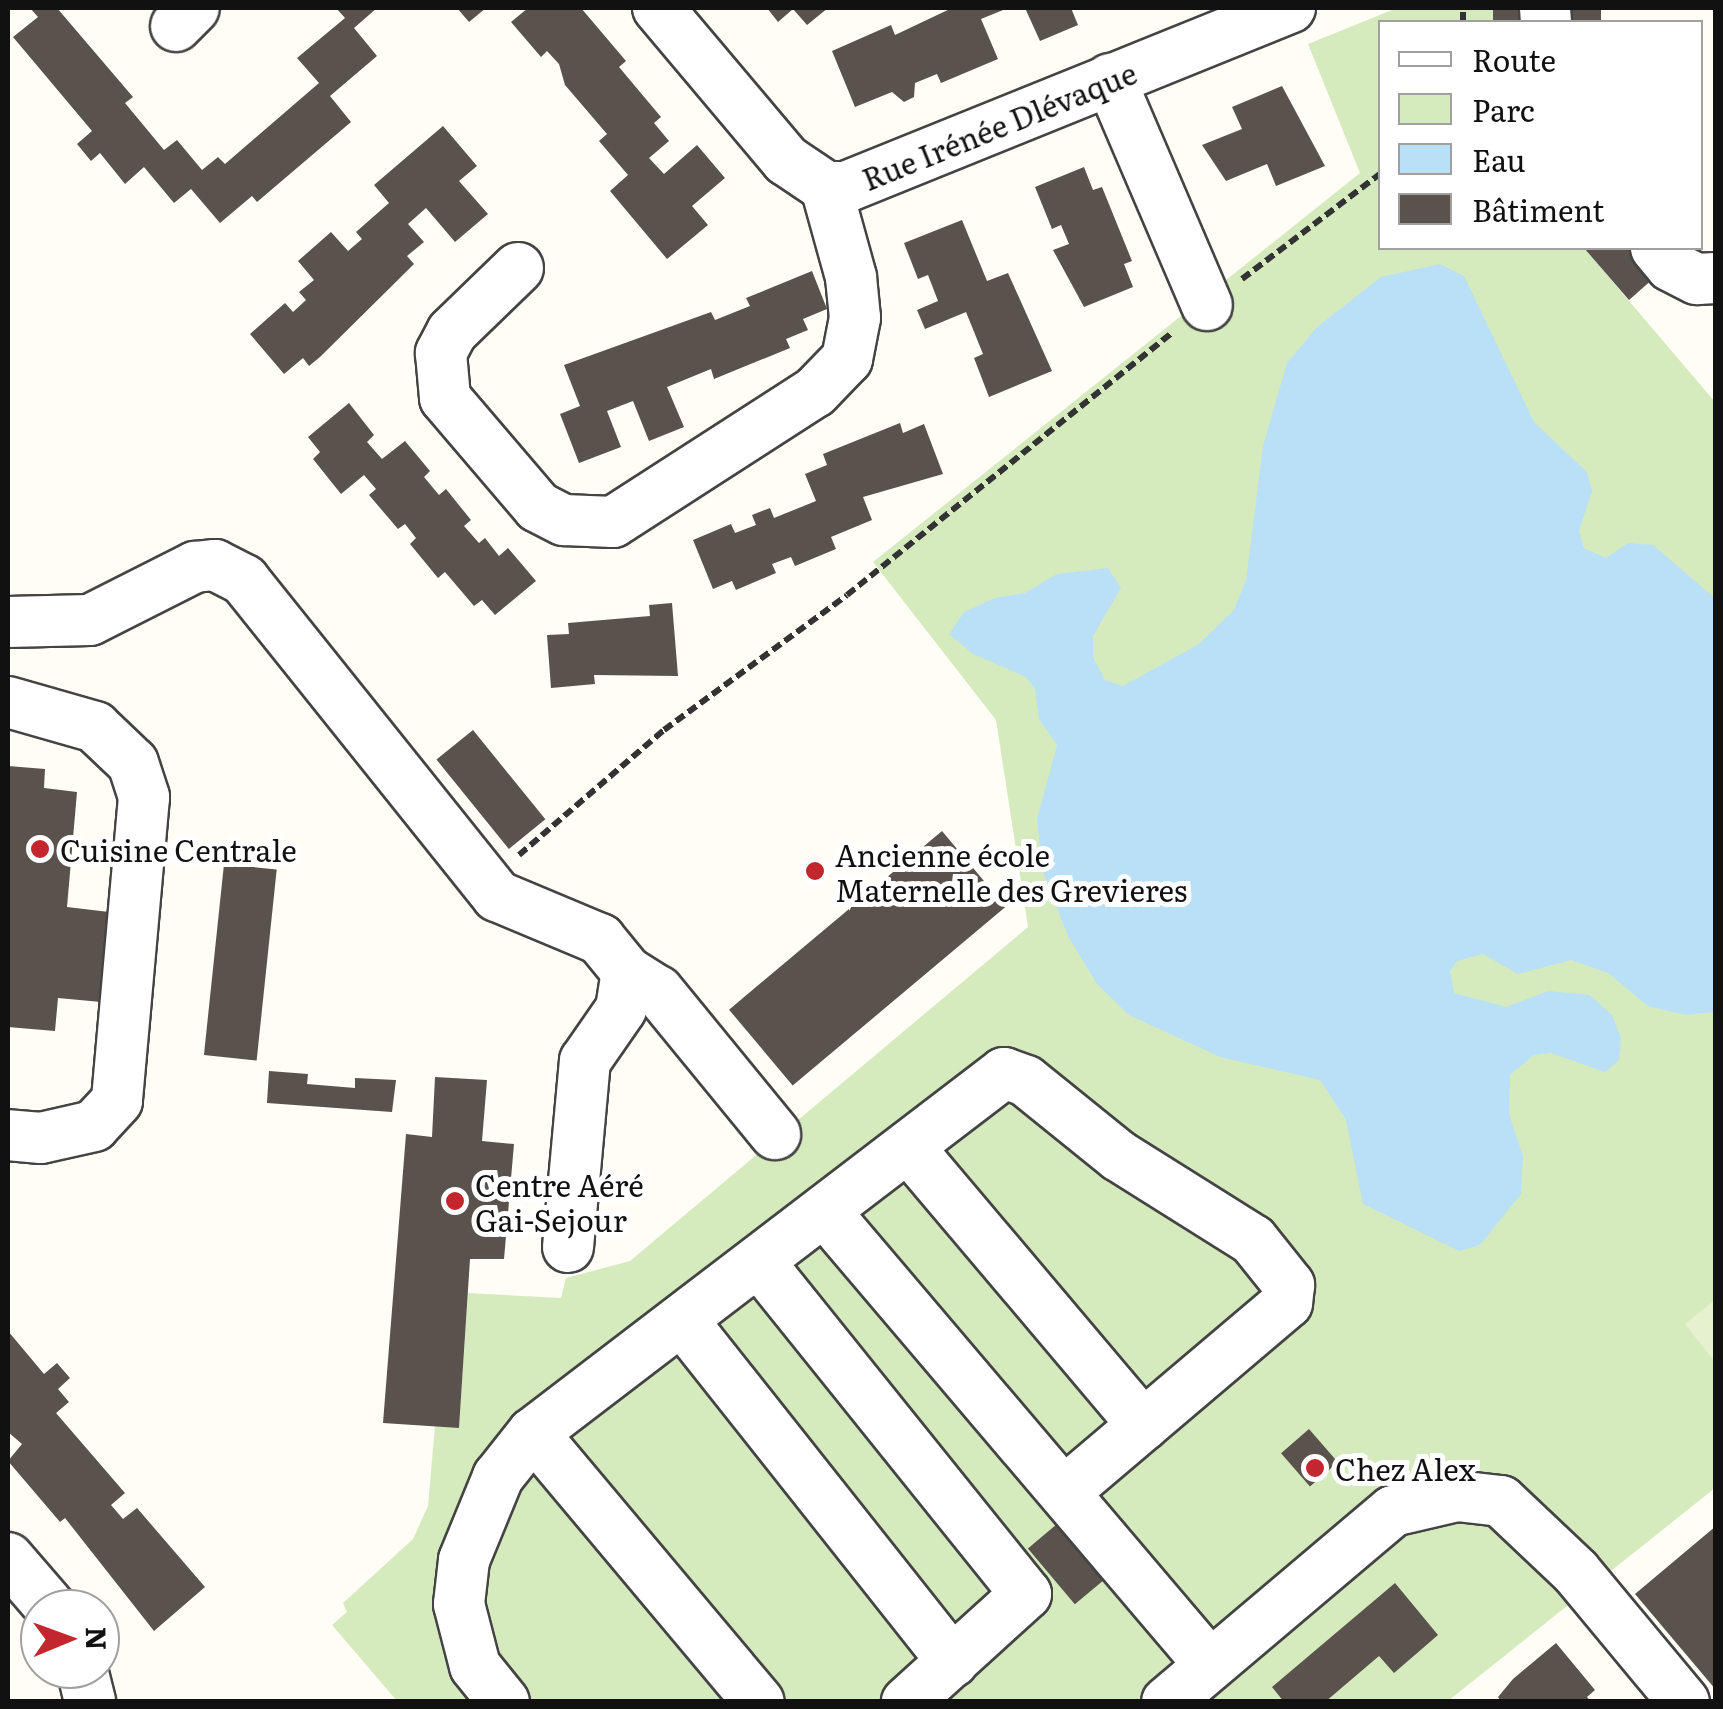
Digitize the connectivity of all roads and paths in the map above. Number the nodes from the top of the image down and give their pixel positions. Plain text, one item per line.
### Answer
1 (658, 8) edge
2 (1290, 8) edge
3 (1110, 78) junction
4 (1378, 176) edge
5 (826, 187) junction
6 (1658, 250) edge
7 (518, 268) dead end
8 (1716, 278) edge
9 (1207, 305) junction
10 (8, 622) edge
11 (8, 702) edge
12 (487, 884) junction
13 (627, 972) junction
14 (775, 1134) dead end
15 (8, 1135) edge
16 (909, 1148) junction
17 (826, 1212) junction
18 (568, 1247) dead end
19 (759, 1262) junction
20 (682, 1320) junction
21 (1143, 1425) junction
22 (532, 1433) junction
23 (1064, 1492) junction
24 (8, 1558) edge
25 (35, 1589) edge
26 (953, 1662) junction
27 (1210, 1664) junction
28 (504, 1702) edge
29 (759, 1702) edge
30 (908, 1702) edge
31 (1167, 1702) edge
32 (1684, 1702) edge

1 - 5 street, Rue Irénée Dlévaque
2 - 3 street, Rue Irénée Dlévaque
3 - 5 street, Rue Irénée Dlévaque
3 - 9 street
4 - 9 path
5 - 7 street
6 - 8 street
9 - 12 path
10 - 12 street
11 - 15 street
12 - 13 street
13 - 14 street
13 - 18 street
16 - 17 street
16 - 21 street
16 - 21 street
17 - 19 street
17 - 23 street
19 - 20 street
19 - 26 street
20 - 22 street
20 - 26 street
21 - 23 street
22 - 28 street
22 - 29 street
23 - 27 street
24 - 25 street
26 - 30 street
27 - 31 street
27 - 32 street

